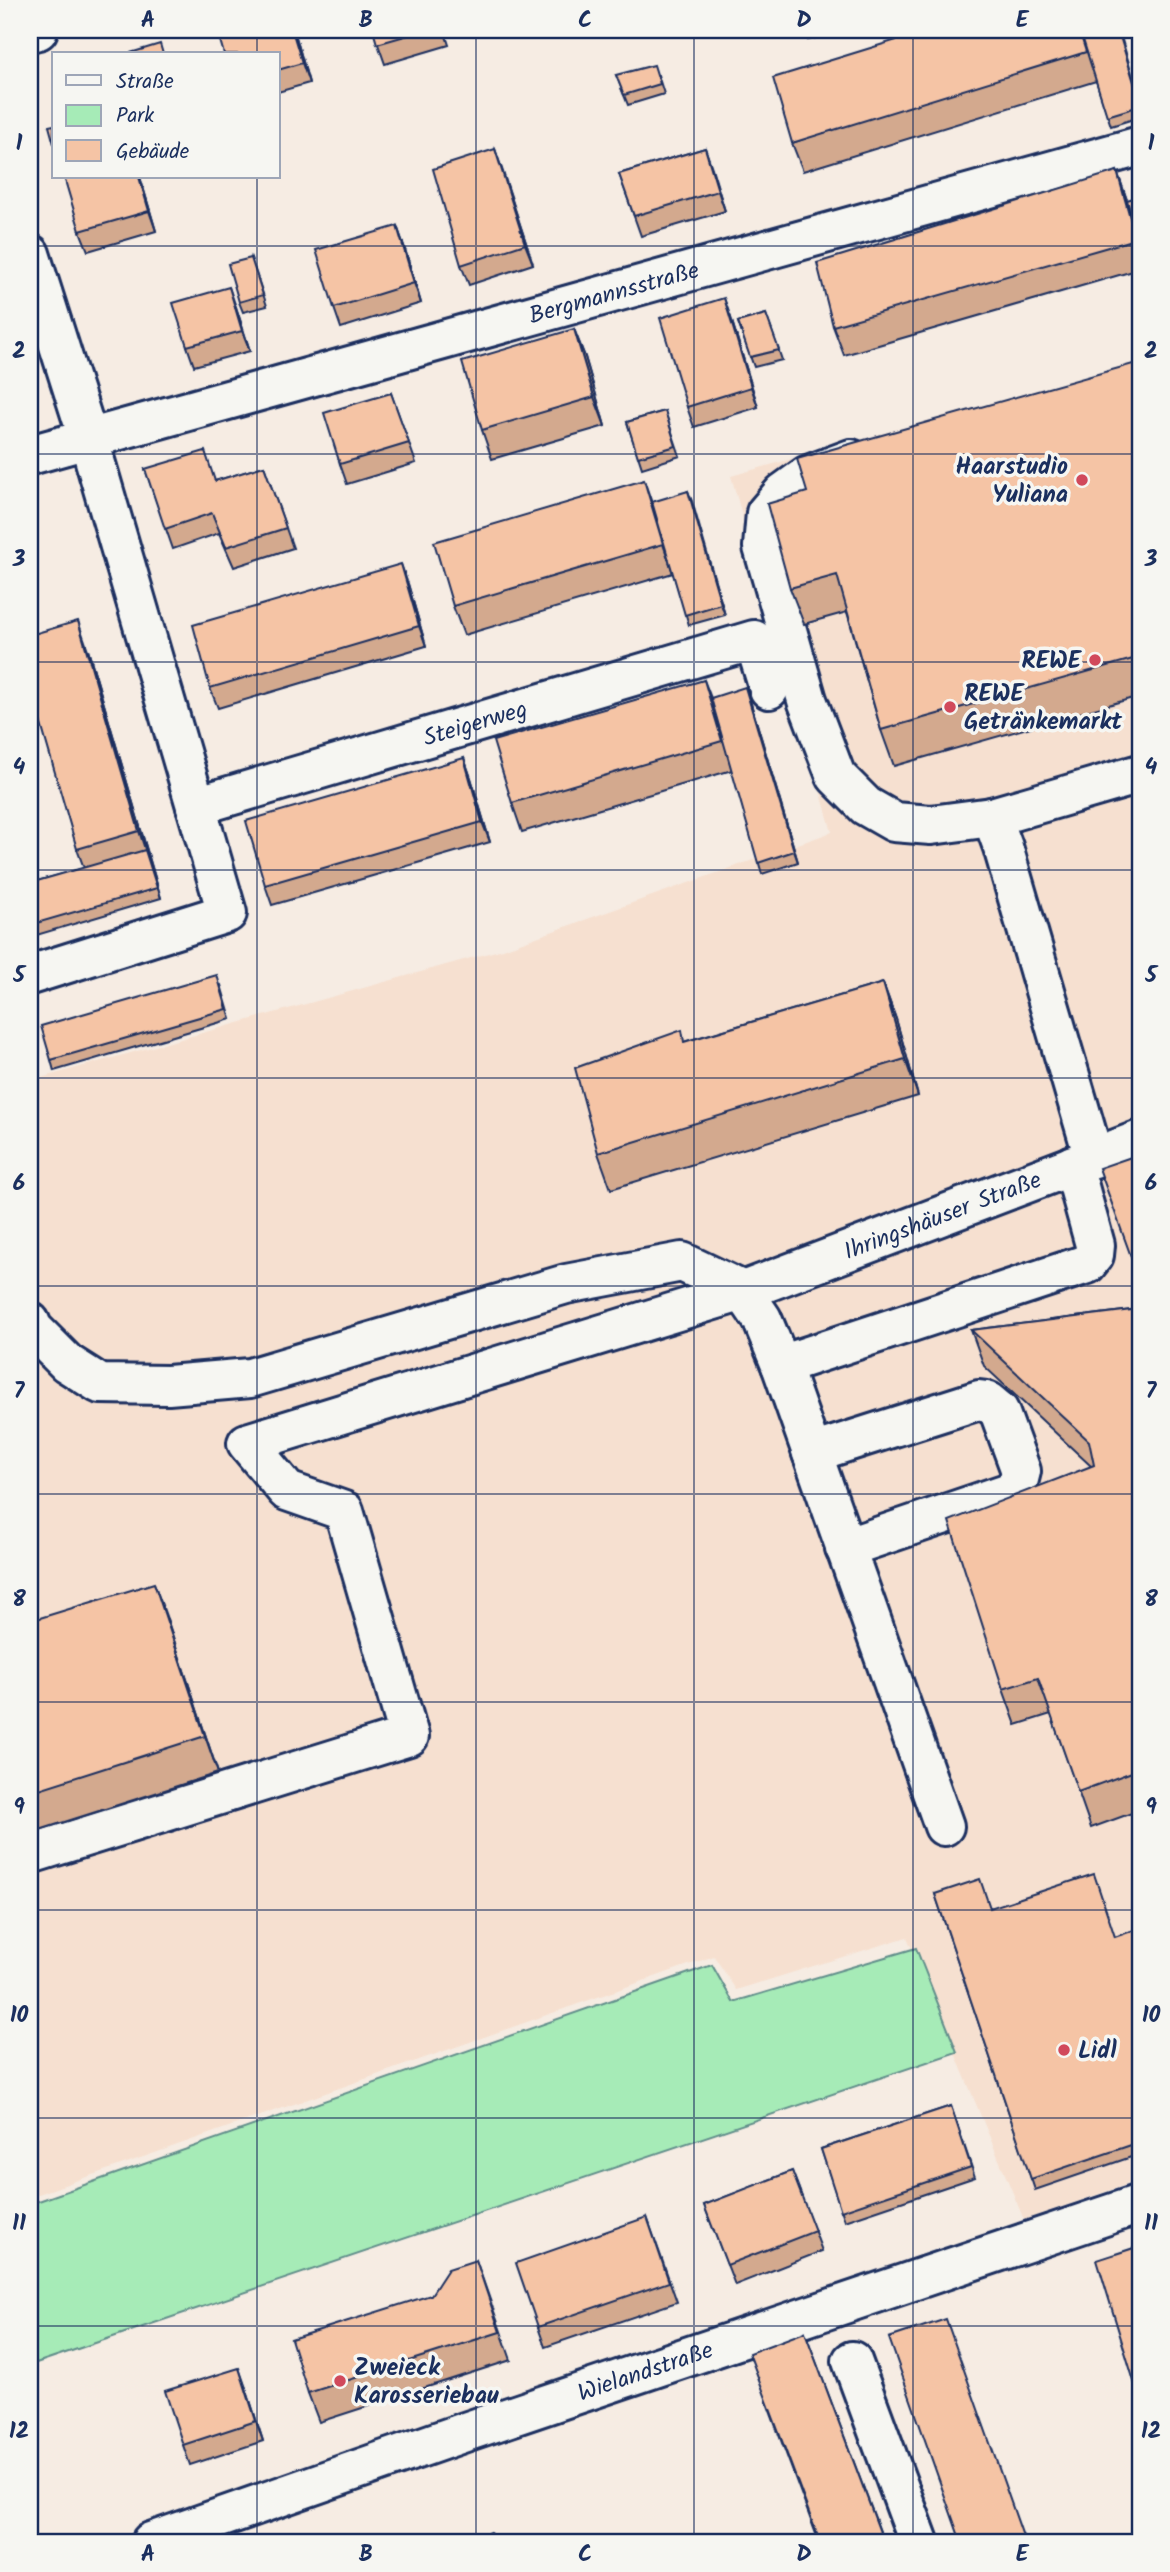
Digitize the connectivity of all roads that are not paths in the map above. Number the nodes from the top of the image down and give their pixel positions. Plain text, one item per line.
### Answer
1 (38, 30) edge
2 (30, 32) edge
3 (1140, 146) edge
4 (30, 254) edge
5 (88, 437) junction
6 (881, 450) edge
7 (30, 455) edge
8 (769, 689) dead end
9 (1140, 774) edge
10 (196, 806) junction
11 (992, 817) junction
12 (30, 975) edge
13 (1140, 1140) edge
14 (1084, 1162) junction
15 (743, 1290) junction
16 (30, 1322) edge
17 (782, 1365) junction
18 (813, 1453) junction
19 (845, 1548) junction
20 (944, 1826) dead end
21 (30, 1854) edge
22 (1140, 2204) edge
23 (852, 2361) dead end
24 (151, 2542) edge
25 (919, 2542) edge

1 - 2 street
3 - 5 street, Bergmannsstraße
4 - 5 street
5 - 7 street, Bergmannsstraße
5 - 10 street
6 - 11 street
8 - 10 street, Steigerweg
9 - 11 street
10 - 12 street
11 - 14 street
13 - 14 street, Ihringshäuser Straße
14 - 15 street, Ihringshäuser Straße
14 - 17 street
15 - 16 street
15 - 17 street
15 - 21 street, Ihringshäuser Straße
17 - 18 street
18 - 19 street
18 - 19 street
19 - 20 street
22 - 24 street, Wielandstraße
23 - 25 street

